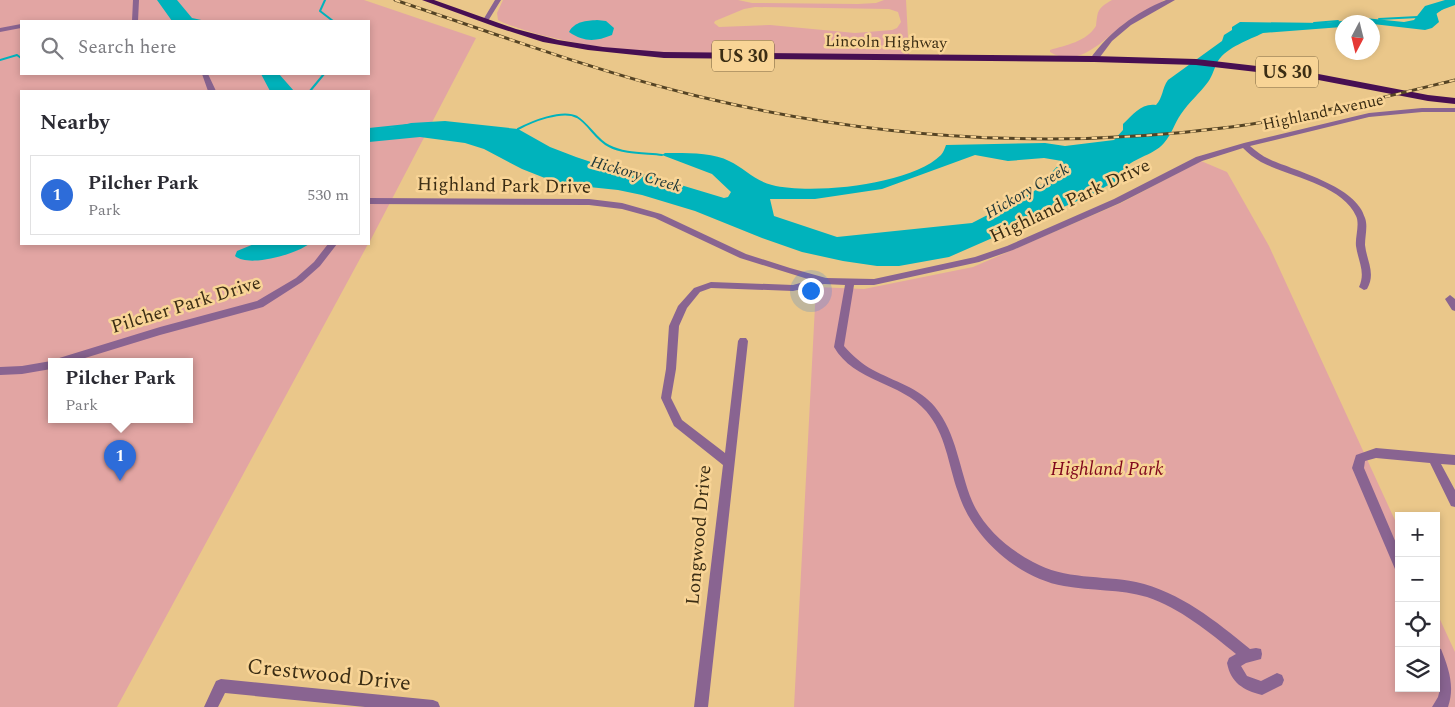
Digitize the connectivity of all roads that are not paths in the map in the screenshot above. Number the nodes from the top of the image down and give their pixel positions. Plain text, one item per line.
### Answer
1 (136, 0) edge
2 (426, 0) edge
3 (498, 0) edge
4 (1172, 0) edge
5 (135, 20) edge
6 (486, 20) junction
7 (20, 26) edge
8 (0, 30) edge
9 (1094, 59) junction
10 (205, 75) edge
11 (212, 90) edge
12 (1455, 101) edge
13 (1455, 110) edge
14 (1244, 145) junction
15 (1199, 159) joint
16 (370, 201) edge
17 (332, 245) edge
18 (826, 281) junction
19 (850, 283) junction
20 (1364, 287) dead end
21 (743, 341) dead end
22 (73, 358) edge
23 (48, 366) edge
24 (0, 371) edge
25 (1433, 458) junction
26 (1455, 460) edge
27 (728, 462) junction
28 (1455, 502) edge
29 (1396, 557) edge
30 (1440, 668) edge
31 (1277, 680) dead end
32 (211, 707) edge
33 (433, 707) edge
34 (701, 707) edge
35 (1439, 707) edge

1 - 5 street
2 - 6 main road, Lincoln Highway / US 30
3 - 6 street
4 - 9 street
6 - 9 main road, Lincoln Highway / US 30
7 - 8 street
9 - 12 main road, Lincoln Highway / US 30
10 - 11 street
13 - 14 street, Highland Avenue
14 - 15 street, Highland Avenue
14 - 20 street
15 - 19 street, Highland Park Drive
16 - 18 street, Highland Park Drive
17 - 22 street, Pilcher Park Drive
18 - 19 street, Highland Park Drive
18 - 27 street, Longwood Drive
19 - 31 street
21 - 27 street
23 - 24 street
25 - 26 street
25 - 28 street
25 - 29 street
27 - 34 street, Longwood Drive
30 - 35 street
32 - 33 street, Crestwood Drive

